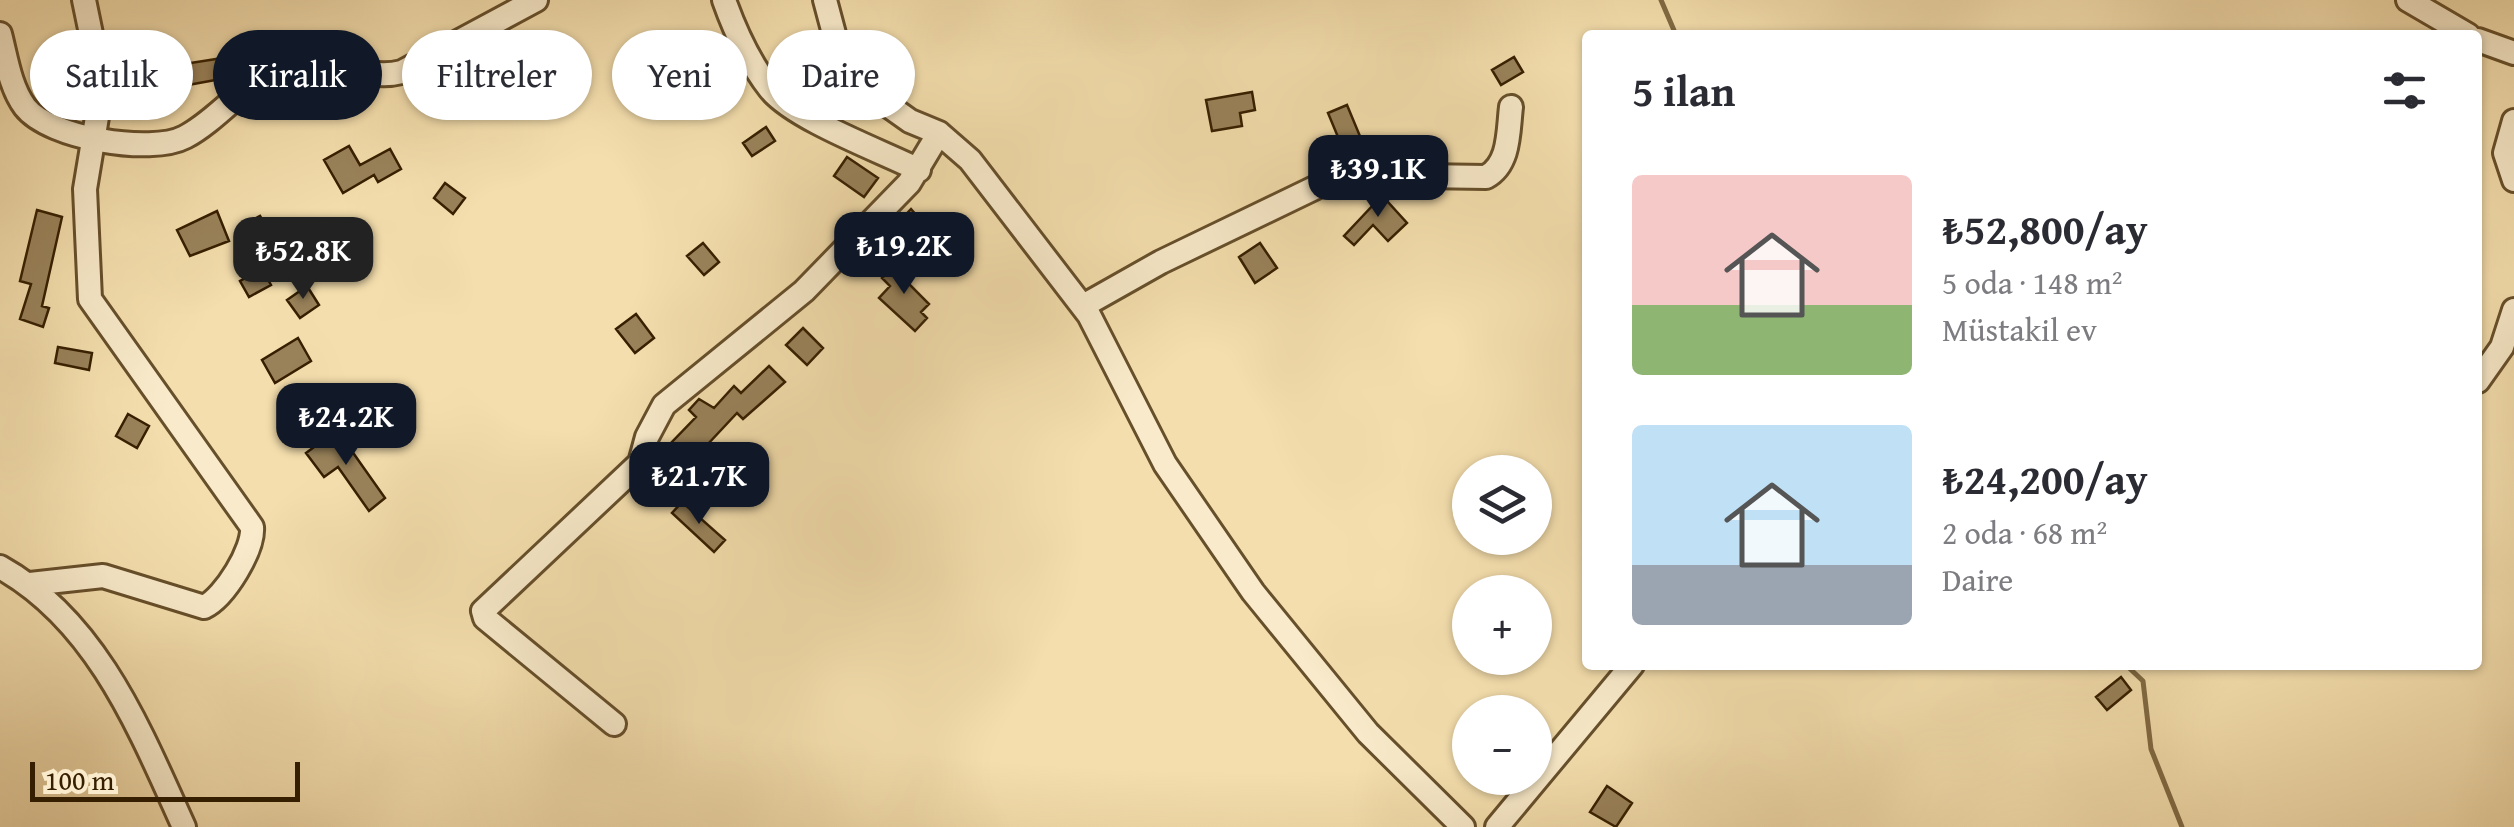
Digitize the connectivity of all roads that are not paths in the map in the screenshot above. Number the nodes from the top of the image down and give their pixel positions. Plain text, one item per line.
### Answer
1 (84, 0) edge
2 (536, 0) edge
3 (724, 0) edge
4 (825, 0) edge
5 (2408, 0) edge
6 (2459, 30) edge
7 (0, 34) edge
8 (2482, 41) edge
9 (2514, 53) edge
10 (1510, 107) dead end
11 (2514, 122) edge
12 (940, 133) junction
13 (92, 139) junction
14 (919, 170) junction
15 (2514, 180) edge
16 (1083, 306) junction
17 (2514, 310) edge
18 (2482, 375) edge
19 (0, 566) edge
20 (30, 584) junction
21 (1628, 670) edge
22 (614, 724) dead end
23 (1506, 825) edge
24 (184, 827) edge
25 (1464, 827) edge

1 - 13 street
2 - 13 street
3 - 14 street
4 - 12 street
5 - 6 street
7 - 13 street
8 - 9 street
10 - 16 street
11 - 15 street
12 - 14 street
12 - 16 street
13 - 20 street
14 - 22 street
16 - 25 street
17 - 18 street
19 - 20 street
20 - 24 street
21 - 23 street

